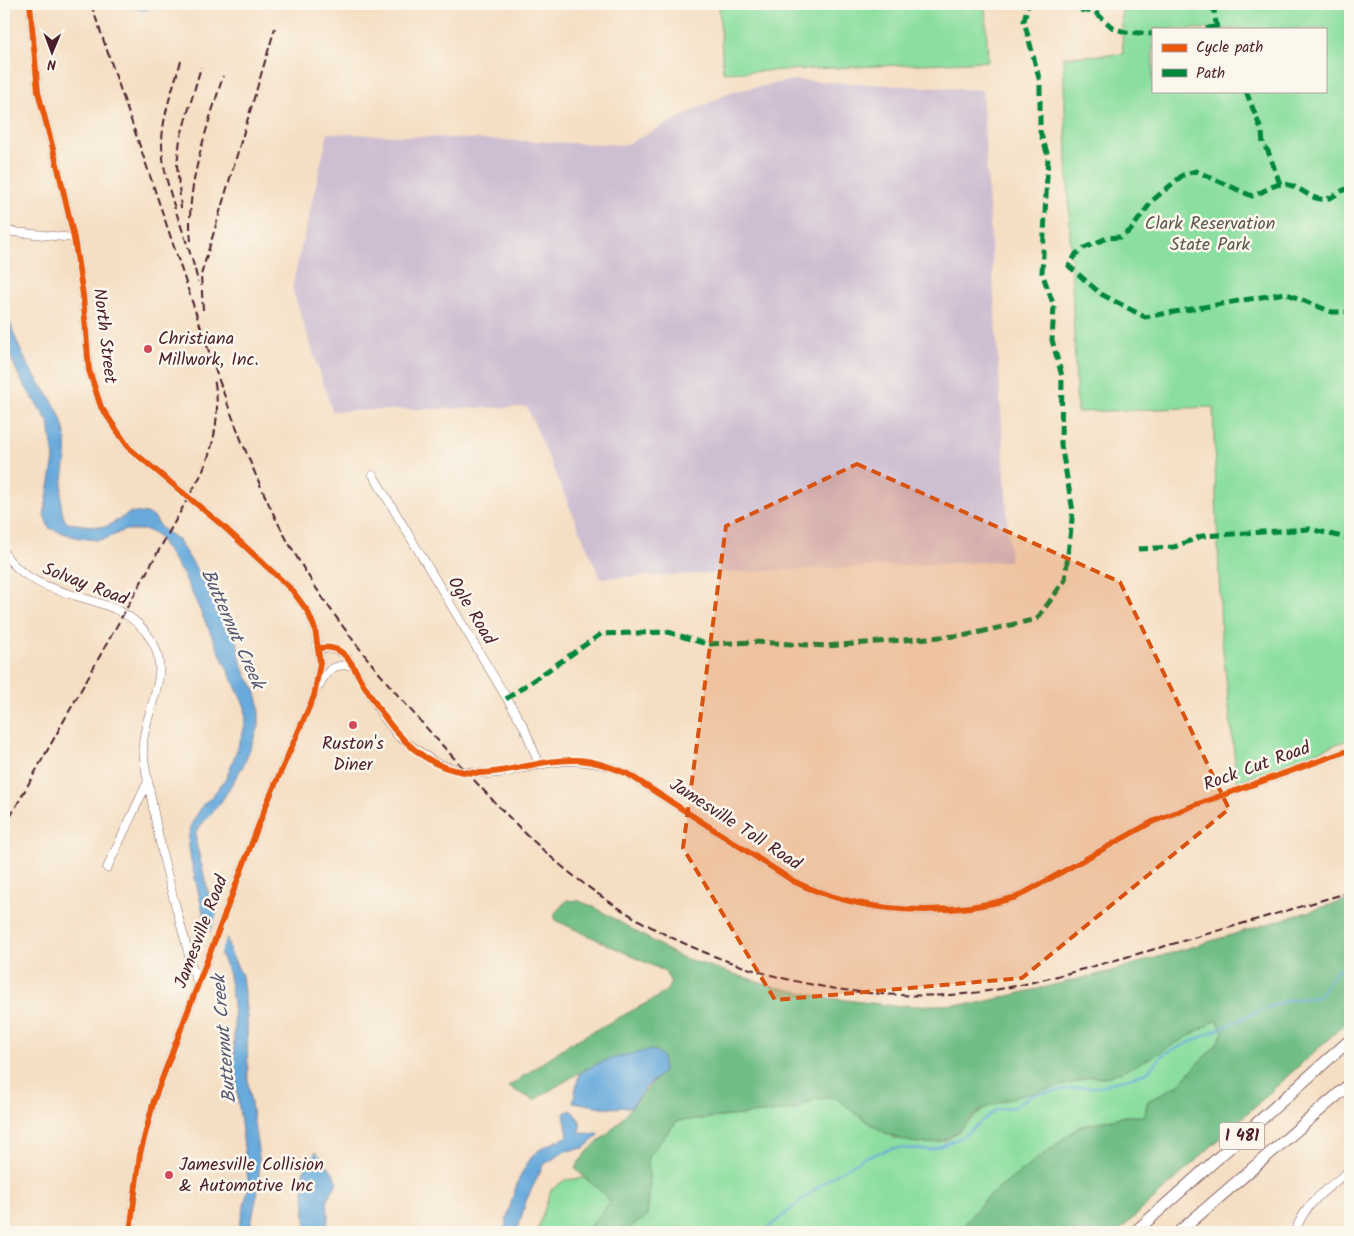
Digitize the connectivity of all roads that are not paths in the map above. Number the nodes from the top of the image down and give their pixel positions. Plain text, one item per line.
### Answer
1 (30, 4) edge
2 (4, 231) edge
3 (74, 238) junction
4 (373, 475) dead end
5 (4, 553) edge
6 (319, 648) junction
7 (352, 665) junction
8 (314, 696) junction
9 (1350, 750) edge
10 (539, 764) junction
11 (148, 781) junction
12 (1174, 813) joint
13 (107, 868) dead end
14 (198, 984) junction
15 (1350, 1040) edge
16 (1350, 1084) edge
17 (1350, 1170) edge
18 (130, 1232) edge
19 (1135, 1232) edge
20 (1179, 1232) edge
21 (1295, 1232) edge

1 - 3 street, North Street
2 - 3 street
3 - 6 street, North Street
4 - 10 street, Ogle Road
5 - 11 street, Solvay Road
6 - 7 street, Jamesville Toll Road
6 - 8 street, Jamesville Road
7 - 8 street
7 - 10 street, Jamesville Toll Road, bridge
8 - 14 street, Jamesville Road
9 - 12 street, Rock Cut Road
10 - 12 street, Jamesville Toll Road
11 - 13 street
11 - 14 street, Solvay Road
14 - 18 street, Jamesville Road
15 - 19 highway, I 481
16 - 20 highway, I 481
17 - 21 street

